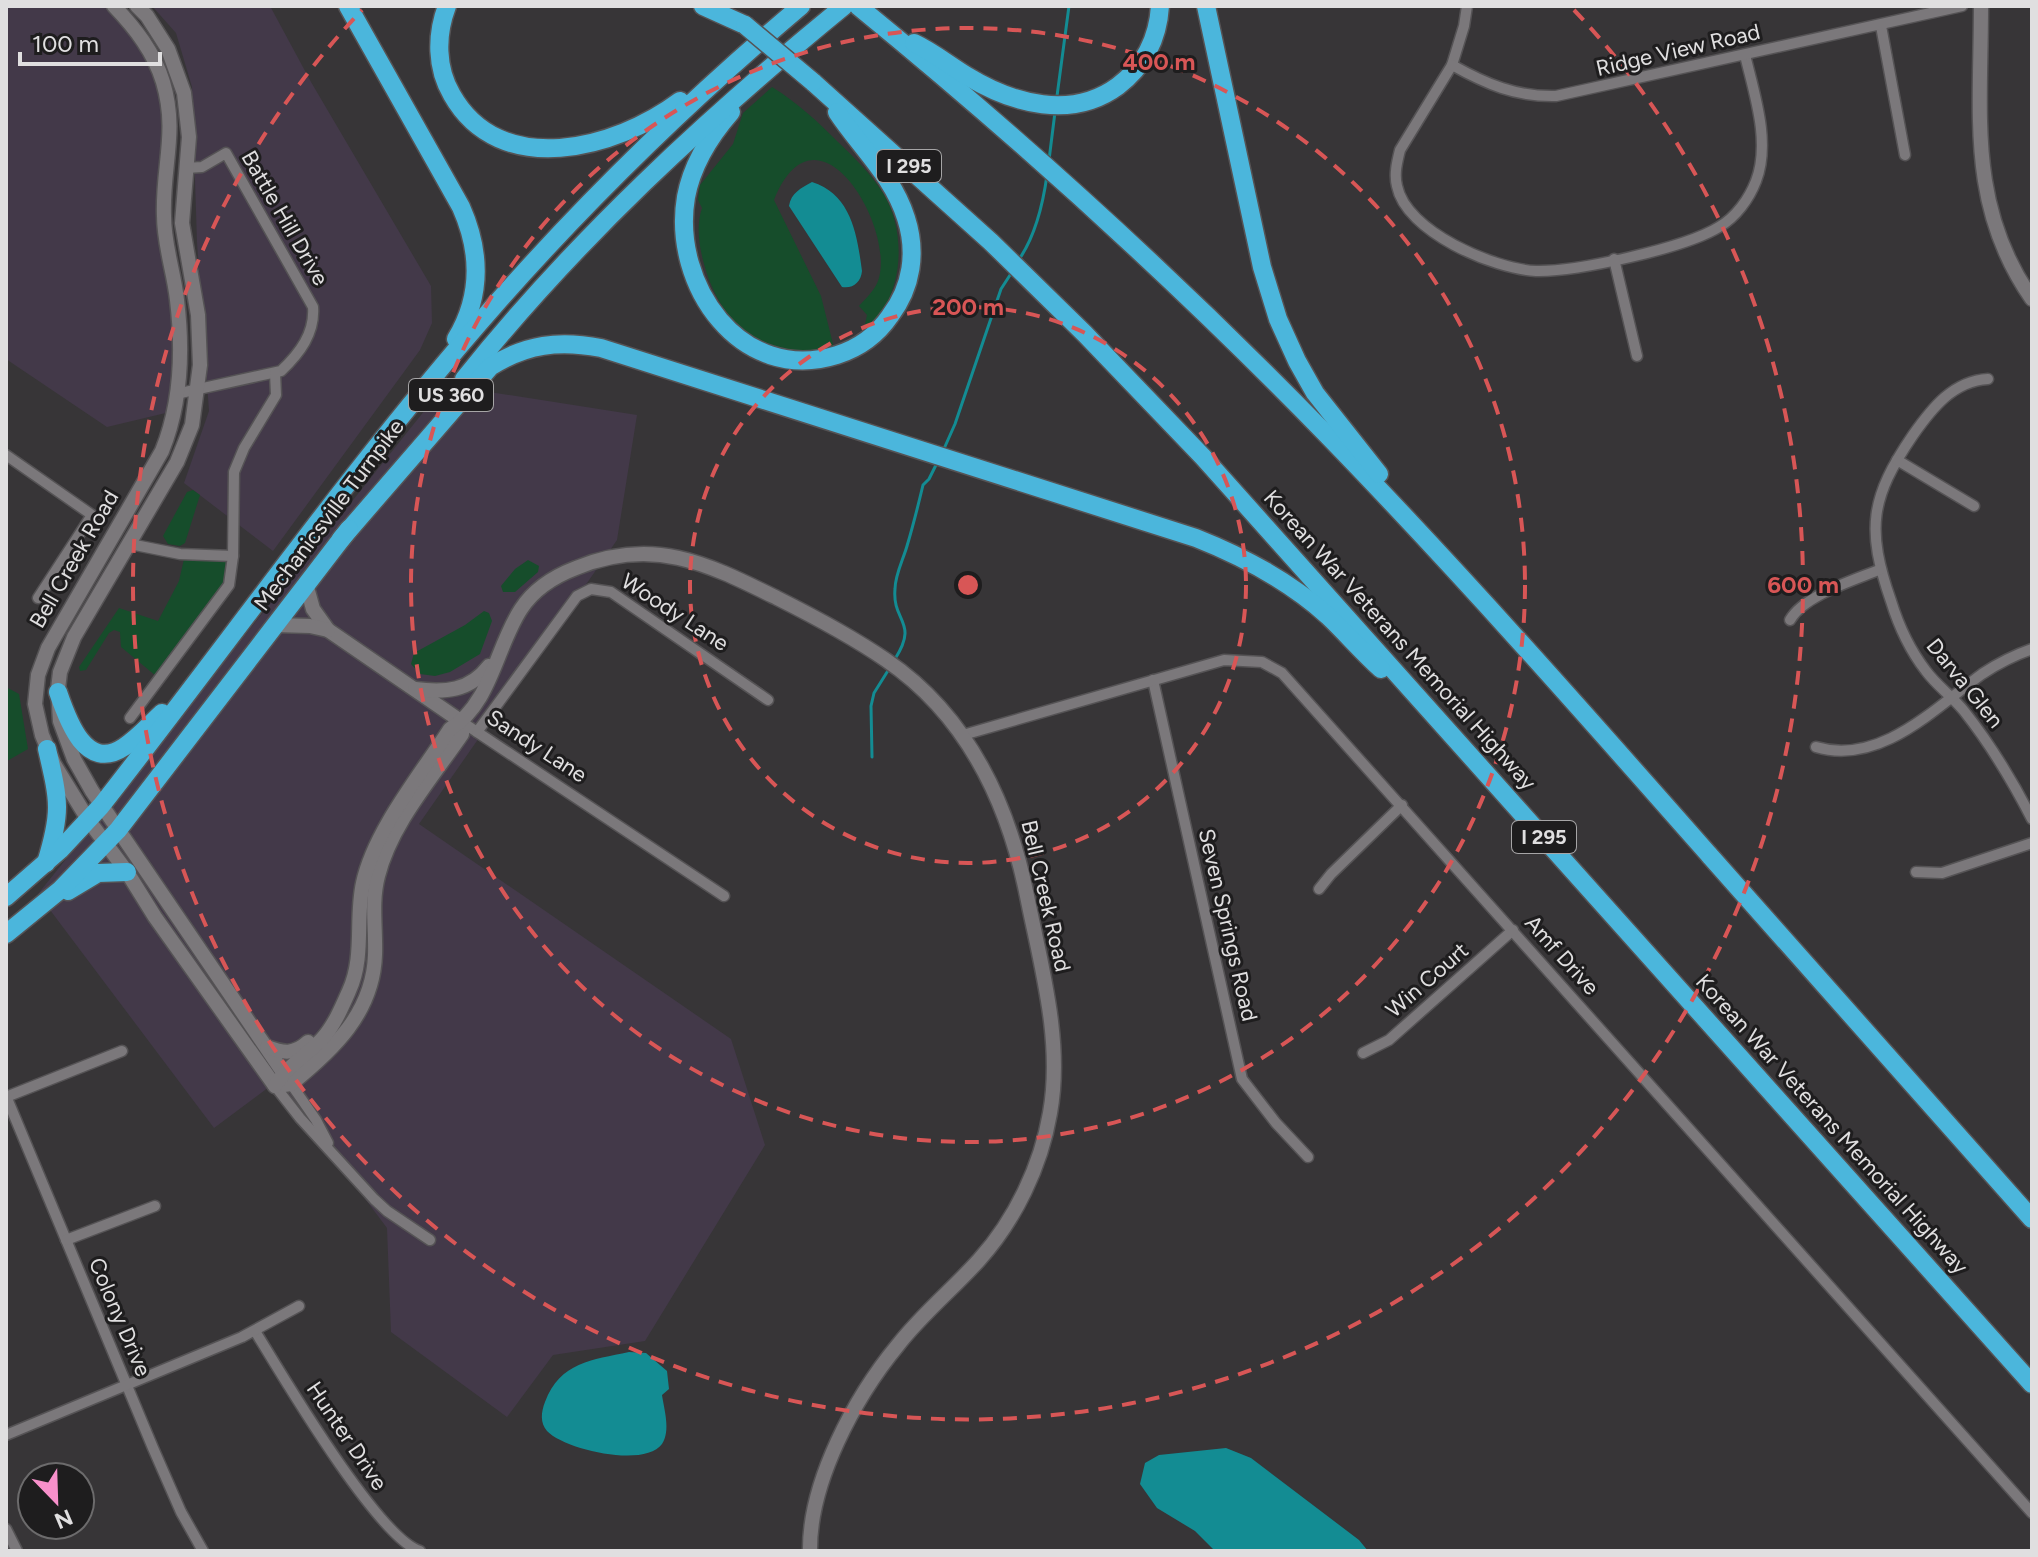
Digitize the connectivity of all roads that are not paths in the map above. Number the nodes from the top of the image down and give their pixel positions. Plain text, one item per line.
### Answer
1 (114, 6) edge
2 (137, 6) edge
3 (348, 6) edge
4 (447, 6) edge
5 (703, 6) edge
6 (801, 6) edge
7 (858, 6) edge
8 (1160, 6) edge
9 (1206, 6) edge
10 (1467, 6) edge
11 (1962, 6) edge
12 (1981, 6) edge
13 (841, 9) edge
14 (724, 11) edge
15 (780, 24) junction
16 (1881, 26) junction
17 (884, 27) junction
18 (800, 41) junction
19 (1745, 55) junction
20 (1452, 65) junction
21 (818, 87) junction
22 (1905, 155) dead end
23 (186, 168) junction
24 (1614, 259) junction
25 (2032, 299) edge
26 (1637, 356) dead end
27 (275, 373) junction
28 (1988, 379) dead end
29 (198, 389) junction
30 (176, 394) junction
31 (6, 455) edge
32 (1897, 460) junction
33 (358, 472) junction
34 (1974, 506) dead end
35 (341, 539) junction
36 (130, 544) junction
37 (233, 556) junction
38 (1445, 558) junction
39 (1881, 569) junction
40 (306, 584) junction
41 (38, 598) dead end
42 (1790, 620) dead end
43 (275, 625) junction
44 (328, 630) junction
45 (2032, 649) edge
46 (500, 653) junction
47 (200, 678) junction
48 (1153, 680) junction
49 (412, 688) junction
50 (58, 692) junction
51 (1952, 698) junction
52 (768, 700) dead end
53 (130, 718) dead end
54 (462, 722) junction
55 (477, 732) junction
56 (1451, 733) junction
57 (963, 735) junction
58 (1816, 747) dead end
59 (47, 749) junction
60 (1402, 805) junction
61 (101, 806) junction
62 (2032, 819) edge
63 (89, 821) junction
64 (112, 837) junction
65 (2032, 843) edge
66 (46, 864) junction
67 (127, 872) junction
68 (1916, 872) dead end
69 (1319, 889) dead end
70 (724, 896) dead end
71 (6, 897) edge
72 (47, 901) junction
73 (1513, 930) junction
74 (6, 934) edge
75 (335, 1018) junction
76 (267, 1047) junction
77 (122, 1051) dead end
78 (1363, 1053) dead end
79 (288, 1078) junction
80 (275, 1086) junction
81 (6, 1096) edge
82 (331, 1148) junction
83 (1308, 1157) dead end
84 (155, 1206) dead end
85 (2032, 1219) edge
86 (66, 1240) junction
87 (430, 1240) dead end
88 (299, 1306) dead end
89 (255, 1331) junction
90 (2032, 1384) edge
91 (127, 1385) junction
92 (6, 1435) edge
93 (2032, 1513) edge
94 (6, 1529) edge
95 (17, 1551) edge
96 (203, 1551) edge
97 (420, 1551) edge
98 (810, 1551) edge

1 - 30 street, Bell Creek Road
2 - 23 street, Bell Creek Road
3 - 33 highway
4 - 15 highway
5 - 14 highway, Korean War Veterans Memorial Highway
6 - 15 highway, Mechanicsville Turnpike / US 360
7 - 17 highway
8 - 17 highway
9 - 38 highway
10 - 20 street
11 - 16 street, Ridge View Road
12 - 25 street
13 - 18 highway, Mechanicsville Turnpike / US 360
14 - 21 highway, Korean War Veterans Memorial Highway / I 295, bridge
15 - 33 highway, Mechanicsville Turnpike / US 360
16 - 19 street, Ridge View Road
16 - 22 street
17 - 38 highway
18 - 21 highway
18 - 35 highway, Mechanicsville Turnpike / US 360
19 - 20 street, Ridge View Road
19 - 24 street
20 - 24 street
21 - 56 highway, Korean War Veterans Memorial Highway / I 295
23 - 27 street, Battle Hill Drive
23 - 29 street, Bell Creek Road
24 - 26 street
27 - 29 street
27 - 37 street
28 - 32 street, Darva Glen
29 - 30 street
29 - 36 street, Bell Creek Road
30 - 59 street, Bell Creek Road
31 - 41 street
32 - 34 street
32 - 39 street, Darva Glen
33 - 47 highway, Mechanicsville Turnpike / US 360
35 - 40 highway, Mechanicsville Turnpike / US 360
35 - 56 highway
36 - 37 street
36 - 50 street, Bell Creek Road
37 - 53 street
38 - 85 highway
39 - 42 street
39 - 51 street, Darva Glen
40 - 43 highway, Mechanicsville Turnpike / US 360
40 - 44 street, Sandy Lane
43 - 44 street, Sandy Lane
43 - 64 highway, Mechanicsville Turnpike / US 360
44 - 49 street, Sandy Lane
45 - 51 street
46 - 49 street
46 - 54 street, Bell Creek Road
46 - 57 street, Bell Creek Road
47 - 50 highway
47 - 61 highway, Mechanicsville Turnpike / US 360
48 - 57 street, Amf Drive
48 - 60 street, Amf Drive
48 - 83 street, Seven Springs Road
49 - 54 street, Sandy Lane
50 - 61 street, Bell Creek Road
51 - 58 street
51 - 62 street, Darva Glen
52 - 55 street, Woody Lane
54 - 55 street, Sandy Lane
54 - 75 street, Bell Creek Road
54 - 79 street, Bell Creek Road
55 - 70 street, Sandy Lane
56 - 90 highway, Korean War Veterans Memorial Highway / I 295
57 - 98 street, Bell Creek Road
59 - 63 street, Bell Creek Road
59 - 66 highway
60 - 69 street
60 - 73 street, Amf Drive
61 - 63 highway, Mechanicsville Turnpike / US 360
61 - 64 street, Bell Creek Road
63 - 64 street, Bell Creek Road
63 - 66 highway, Mechanicsville Turnpike / US 360
64 - 67 street, Bell Creek Road
64 - 72 highway, Mechanicsville Turnpike / US 360
64 - 76 street, Bell Creek Road
65 - 68 street
66 - 71 highway, Mechanicsville Turnpike / US 360
67 - 72 highway
67 - 80 street, Bell Creek Road
72 - 74 highway, Mechanicsville Turnpike / US 360
73 - 78 street, Win Court
73 - 93 street, Amf Drive
75 - 76 street
75 - 79 street, Bell Creek Road
76 - 79 street, Bell Creek Road
77 - 81 street
79 - 80 street, Bell Creek Road
79 - 82 street
80 - 82 street
81 - 86 street, Colony Drive
82 - 87 street
84 - 86 street
86 - 91 street, Colony Drive
88 - 89 street
89 - 91 street
89 - 97 street, Hunter Drive
91 - 92 street
91 - 96 street, Colony Drive
94 - 95 street

